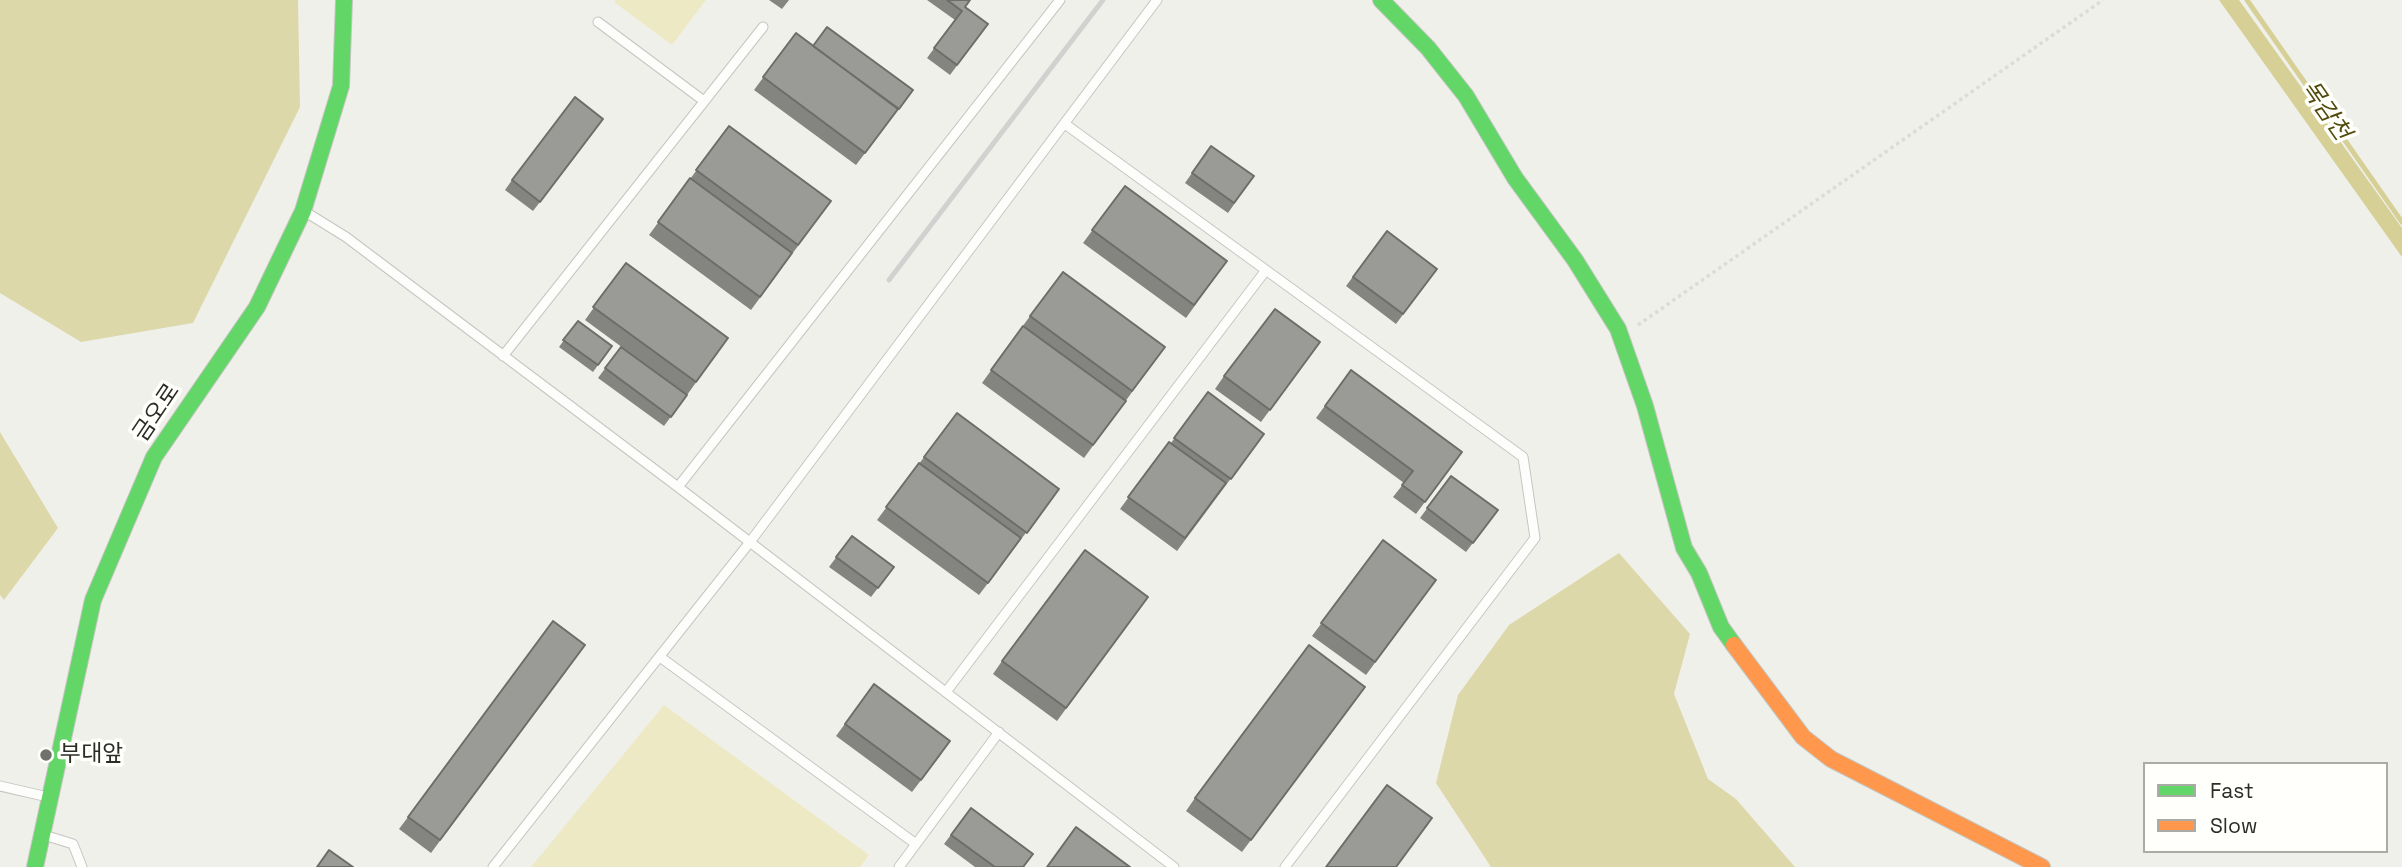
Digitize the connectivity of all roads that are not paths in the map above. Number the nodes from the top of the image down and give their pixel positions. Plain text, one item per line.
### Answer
1 (344, 0) edge
2 (1060, 0) edge
3 (1157, 0) edge
4 (1381, 0) edge
5 (598, 22) dead end
6 (763, 27) dead end
7 (704, 101) junction
8 (1065, 124) junction
9 (303, 211) junction
10 (1266, 270) junction
11 (503, 356) junction
12 (678, 487) junction
13 (750, 542) junction
14 (660, 657) junction
15 (946, 692) junction
16 (999, 732) junction
17 (0, 786) edge
18 (50, 797) junction
19 (42, 834) junction
20 (916, 845) junction
21 (35, 867) edge
22 (82, 867) edge
23 (493, 867) edge
24 (899, 867) edge
25 (1174, 867) edge
26 (1285, 867) edge
27 (2042, 867) edge

1 - 9 street, 금오로
2 - 12 lane
3 - 8 lane
4 - 27 street
5 - 7 lane
6 - 7 lane
7 - 11 lane
8 - 10 lane
8 - 13 lane
9 - 11 lane
9 - 18 street, 금오로
10 - 15 lane
10 - 26 lane
11 - 12 lane
12 - 13 lane
13 - 14 lane
13 - 15 lane
14 - 20 lane
14 - 23 lane
15 - 16 lane
16 - 20 lane
16 - 25 lane
17 - 18 lane
18 - 19 street, 금오로
19 - 21 street, 금오로
19 - 22 lane
20 - 24 lane

